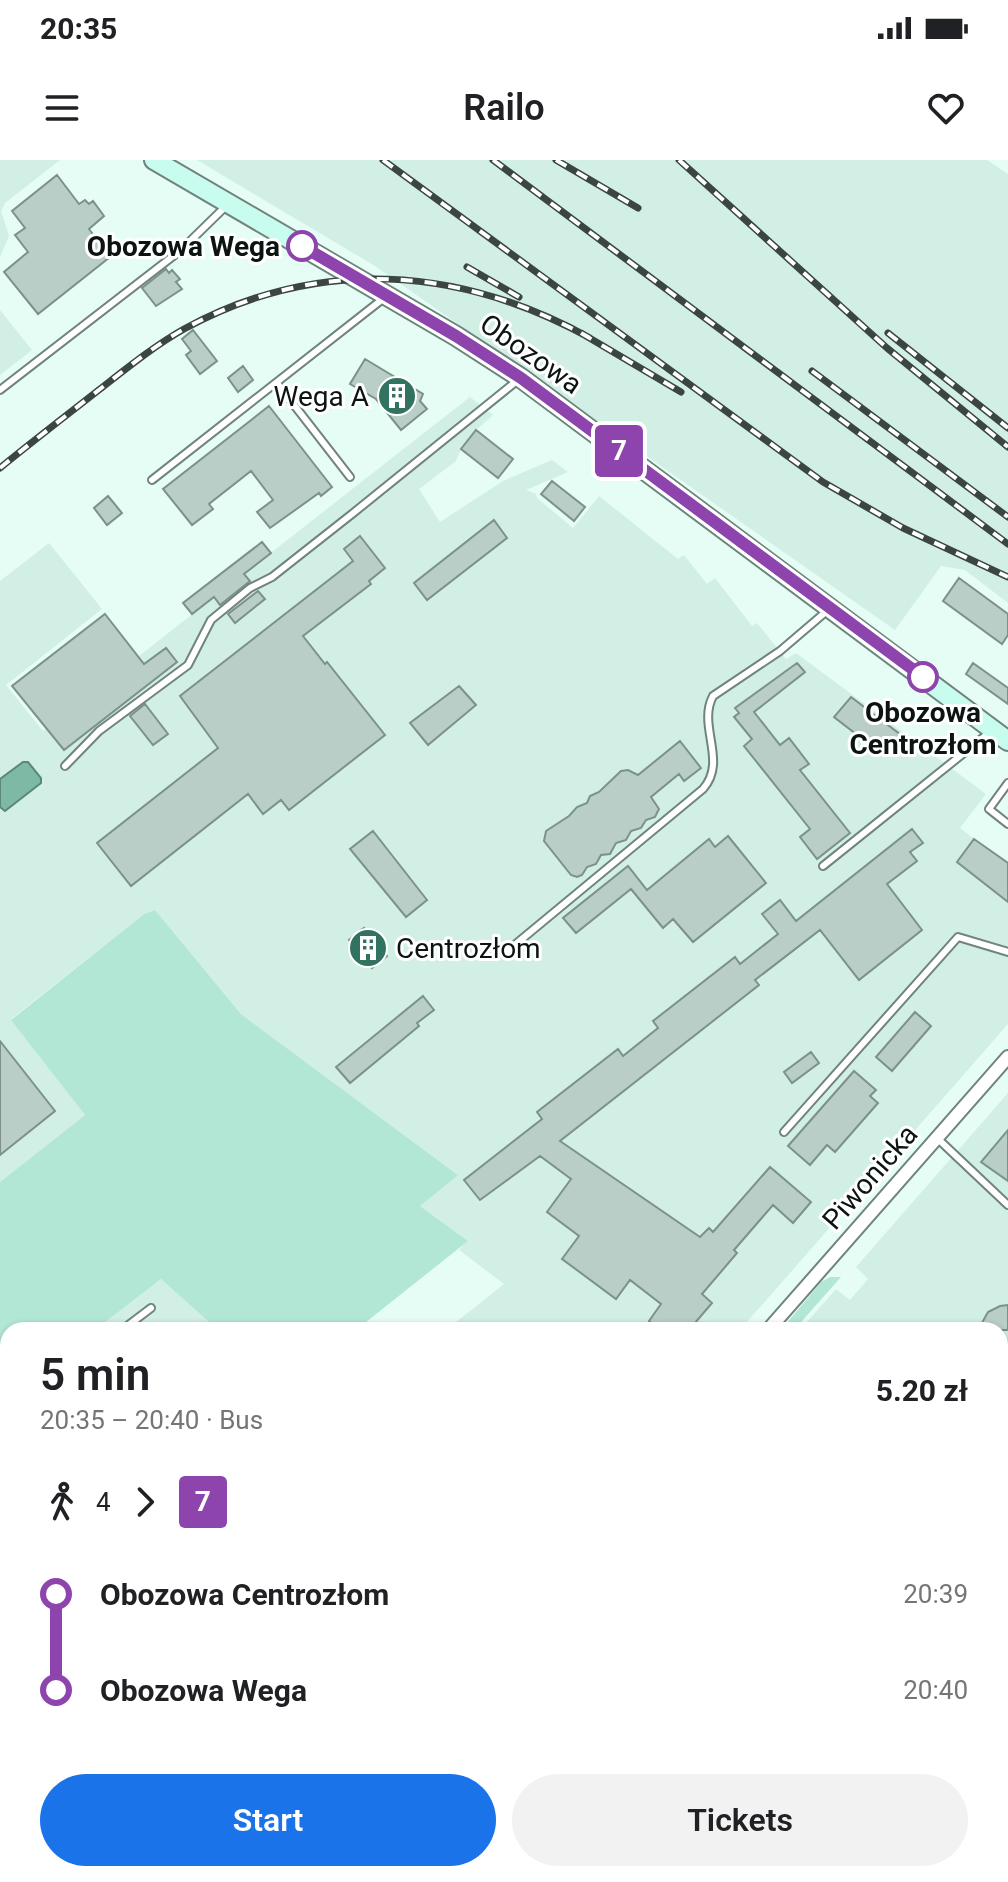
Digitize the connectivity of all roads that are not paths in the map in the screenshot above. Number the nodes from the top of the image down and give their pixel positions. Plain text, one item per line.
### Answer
1 (154, 160) edge
2 (229, 204) junction
3 (387, 296) junction
4 (521, 378) junction
5 (277, 383) junction
6 (0, 390) edge
7 (350, 477) dead end
8 (152, 480) dead end
9 (831, 608) junction
10 (1001, 735) edge
11 (65, 766) dead end
12 (1008, 783) edge
13 (1008, 824) edge
14 (823, 866) dead end
15 (1008, 952) edge
16 (505, 953) dead end
17 (1008, 1057) edge
18 (784, 1132) dead end
19 (937, 1138) junction
20 (1008, 1205) edge
21 (151, 1308) dead end
22 (133, 1322) edge
23 (775, 1322) edge

1 - 2 street, Obozowa
2 - 3 street, Obozowa
2 - 6 lane
3 - 4 street, Obozowa
3 - 5 lane
4 - 9 street, Obozowa
4 - 11 lane
5 - 7 lane
5 - 8 lane
9 - 10 street, Obozowa
9 - 16 lane
10 - 14 lane
12 - 13 lane
15 - 18 lane
17 - 19 street, Piwonicka
19 - 20 lane
19 - 23 street, Piwonicka
21 - 22 lane

